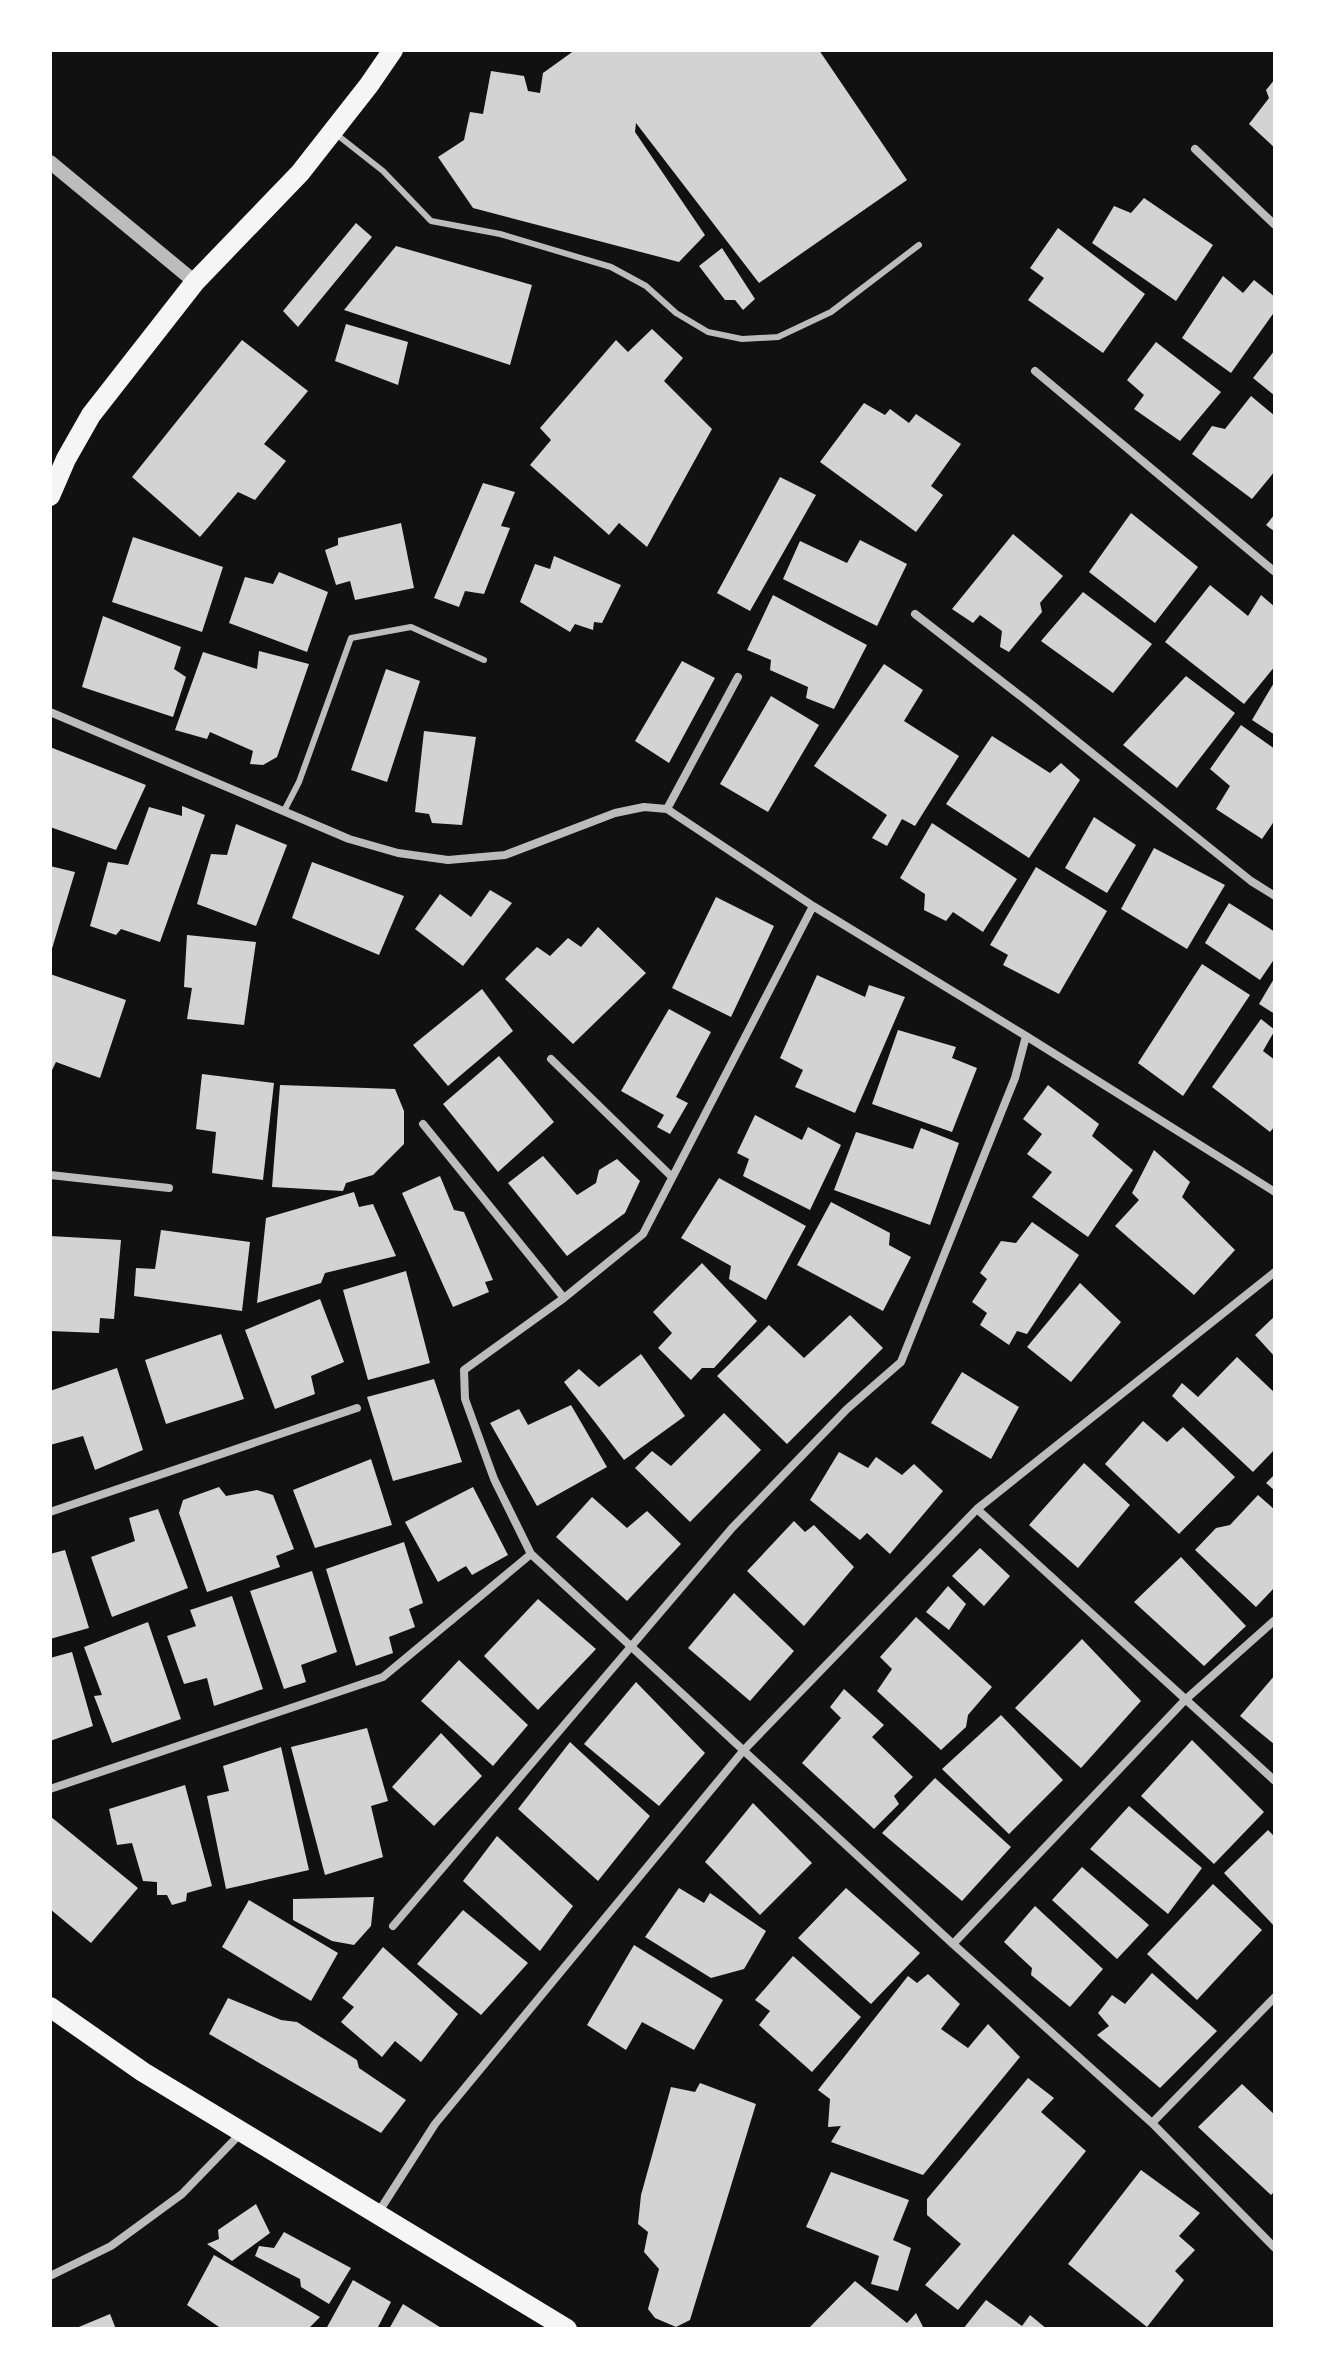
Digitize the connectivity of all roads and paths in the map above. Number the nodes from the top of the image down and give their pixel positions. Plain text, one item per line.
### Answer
1 (393, 50) edge
2 (333, 132) junction
3 (1195, 149) dead end
4 (50, 162) edge
5 (1275, 225) edge
6 (919, 245) dead end
7 (195, 282) junction
8 (1035, 371) dead end
9 (50, 496) edge
10 (1275, 572) edge
11 (915, 614) dead end
12 (484, 660) dead end
13 (738, 677) dead end
14 (50, 712) edge
15 (667, 809) junction
16 (284, 811) junction
17 (1275, 896) edge
18 (813, 906) junction
19 (1026, 1036) junction
20 (551, 1059) dead end
21 (423, 1124) dead end
22 (50, 1175) edge
23 (672, 1177) junction
24 (169, 1188) dead end
25 (1275, 1192) edge
26 (1275, 1272) edge
27 (564, 1298) junction
28 (357, 1408) dead end
29 (977, 1509) junction
30 (50, 1512) edge
31 (531, 1554) junction
32 (1275, 1620) edge
33 (631, 1645) junction
34 (1185, 1700) junction
35 (743, 1751) junction
36 (1275, 1781) edge
37 (50, 1789) edge
38 (393, 1926) dead end
39 (953, 1944) junction
40 (1275, 1997) edge
41 (50, 2007) edge
42 (1152, 2123) junction
43 (242, 2132) junction
44 (377, 2215) junction
45 (1275, 2248) edge
46 (50, 2276) edge
47 (567, 2329) edge

1 - 2 main road
2 - 6 lane
2 - 7 main road
3 - 5 street
4 - 7 street
7 - 9 main road
8 - 10 street
11 - 17 street
12 - 16 lane
13 - 15 street
14 - 16 street
15 - 16 street
15 - 18 street
18 - 19 street
18 - 23 street
19 - 25 street
19 - 33 street
20 - 23 street
21 - 27 street
22 - 24 street
23 - 27 street
26 - 29 street
27 - 31 street
28 - 30 street
29 - 34 street
29 - 35 street
31 - 33 street
31 - 37 street
32 - 34 street
33 - 35 street
33 - 38 street
34 - 36 street
34 - 39 street
35 - 39 street
35 - 44 street
39 - 42 street
40 - 42 street
41 - 43 main road
42 - 45 street
43 - 44 main road
43 - 46 street
44 - 47 main road

